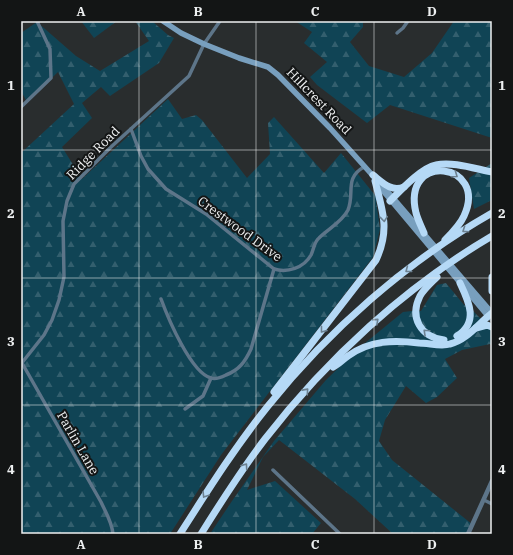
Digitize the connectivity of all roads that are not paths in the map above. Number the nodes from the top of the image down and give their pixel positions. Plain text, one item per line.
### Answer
1 (37, 21) edge
2 (163, 21) edge
3 (220, 21) edge
4 (408, 21) edge
5 (397, 33) dead end
6 (204, 44) junction
7 (21, 107) edge
8 (131, 129) junction
9 (364, 167) junction
10 (492, 172) edge
11 (374, 178) junction
12 (406, 186) junction
13 (392, 199) junction
14 (492, 214) edge
15 (424, 233) junction
16 (492, 236) edge
17 (428, 242) junction
18 (439, 247) junction
19 (456, 260) junction
20 (274, 269) junction
21 (453, 271) junction
22 (492, 277) edge
23 (460, 283) junction
24 (492, 291) edge
25 (161, 299) dead end
26 (491, 315) edge
27 (492, 327) edge
28 (473, 330) junction
29 (21, 364) edge
30 (211, 378) junction
31 (318, 378) junction
32 (185, 409) dead end
33 (273, 470) dead end
34 (492, 481) edge
35 (213, 482) junction
36 (484, 500) junction
37 (492, 504) edge
38 (113, 534) edge
39 (180, 534) edge
40 (201, 534) edge
41 (340, 534) edge
42 (468, 534) edge

1 - 7 street
2 - 6 main road, Hillcrest Road
3 - 6 street, Ridge Road
4 - 5 street
6 - 8 street, Ridge Road
6 - 9 main road, Hillcrest Road
8 - 20 street, Crestwood Drive
8 - 29 street, Ridge Road
9 - 11 main road, Hillcrest Road
9 - 20 street, Crestwood Drive
10 - 12 highway
11 - 12 highway
11 - 13 main road, Hillcrest Road
11 -> 35 highway
12 - 13 highway
13 - 15 main road, Hillcrest Road
13 - 17 main road, Hillcrest Road
14 -> 18 highway
15 - 17 main road, Hillcrest Road
15 -> 18 highway
16 - 19 highway
17 - 21 main road, Hillcrest Road
18 -> 35 highway
23 -> 19 highway
31 -> 19 highway
20 - 30 street
21 - 23 main road, Hillcrest Road
21 - 26 main road, Hillcrest Road
22 - 24 highway
23 - 26 main road, Hillcrest Road
25 - 30 street
26 - 28 highway
27 - 28 highway
28 - 31 highway
29 - 38 street, Parlin Lane
30 - 32 street
40 -> 31 highway
33 - 41 street
34 - 36 street
35 -> 39 highway
36 - 37 street
36 - 42 street

